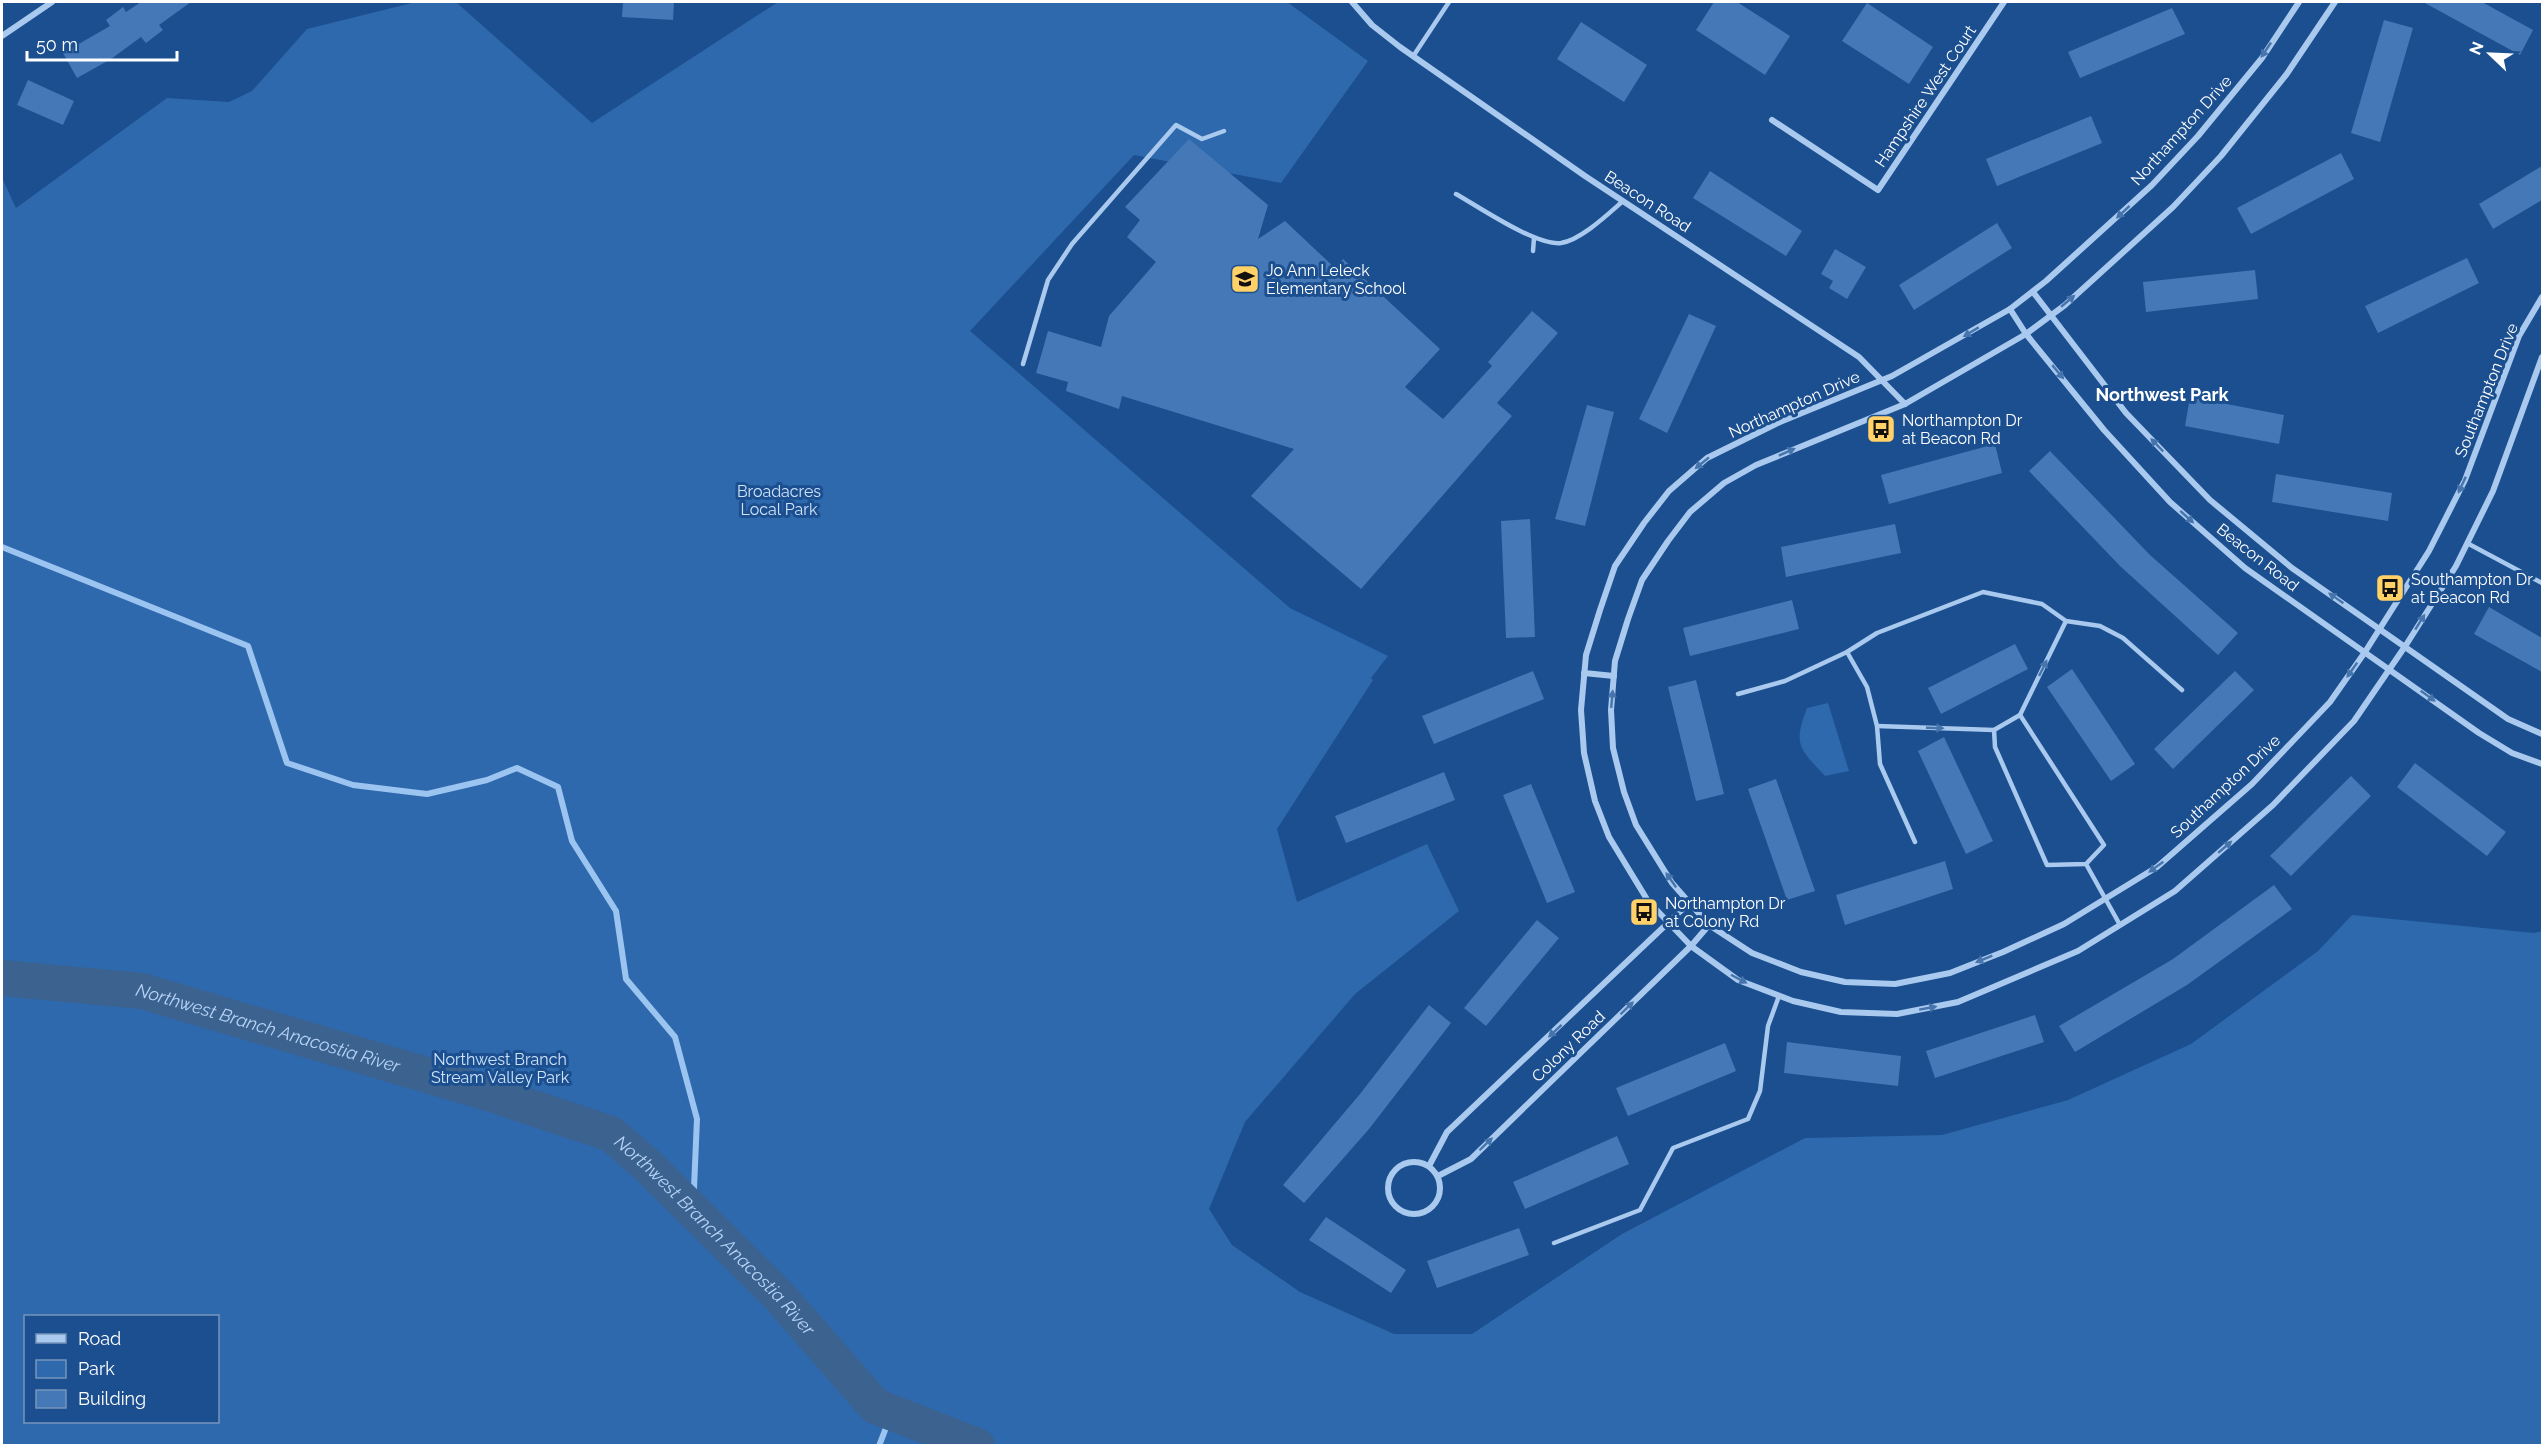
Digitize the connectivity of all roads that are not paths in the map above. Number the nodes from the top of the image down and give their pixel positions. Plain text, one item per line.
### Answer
1 (52, 2) edge
2 (1352, 2) edge
3 (1449, 2) edge
4 (2004, 2) edge
5 (2299, 2) edge
6 (2335, 2) edge
7 (2, 36) edge
8 (1414, 55) junction
9 (1772, 120) dead end
10 (1224, 131) dead end
11 (1456, 194) dead end
12 (1623, 201) junction
13 (1534, 238) junction
14 (1533, 251) dead end
15 (2032, 292) junction
16 (2542, 297) edge
17 (2010, 309) junction
18 (2051, 315) junction
19 (2026, 334) junction
20 (2542, 357) edge
21 (1023, 364) dead end
22 (1881, 380) junction
23 (1905, 404) junction
24 (2467, 543) junction
25 (2542, 583) edge
26 (2066, 621) junction
27 (2380, 628) junction
28 (2406, 645) junction
29 (1847, 652) junction
30 (2365, 652) junction
31 (2390, 669) junction
32 (1584, 673) junction
33 (1614, 676) junction
34 (2182, 690) dead end
35 (1738, 694) dead end
36 (2020, 715) junction
37 (1877, 726) junction
38 (1994, 730) junction
39 (2542, 734) edge
40 (2542, 764) edge
41 (1915, 842) dead end
42 (2086, 864) junction
43 (2105, 899) junction
44 (1689, 903) junction
45 (1668, 925) junction
46 (1709, 925) junction
47 (2120, 925) junction
48 (1691, 946) junction
49 (1779, 996) junction
50 (1429, 1166) junction
51 (1438, 1176) junction
52 (1554, 1244) dead end

1 - 7 street
2 - 8 street, Beacon Road
3 - 8 lane
4 - 9 street, Hampshire West Court
5 -> 15 street, Northampton Drive
18 -> 6 street
8 - 12 street, Beacon Road
10 - 21 lane
11 - 13 lane
12 - 13 lane
12 - 22 street, Beacon Road
13 - 14 lane
15 - 17 street, Northampton Drive
15 - 18 street, Beacon Road
16 -> 27 street, Southampton Drive
17 - 19 street, Beacon Road
17 -> 22 street, Northampton Drive
18 - 19 street
27 -> 18 street, Beacon Road
19 - 23 street
19 -> 30 street, Beacon Road
20 - 24 street
22 - 23 street, Beacon Road
22 -> 32 street, Northampton Drive
33 -> 23 street
24 - 25 lane
28 -> 24 street
26 - 29 lane
26 - 34 lane
36 -> 26 lane
27 - 28 street, Beacon Road
27 - 30 street, Southampton Drive
28 - 31 street
28 - 39 street, Beacon Road
29 - 35 lane
29 - 37 lane
30 - 31 street, Beacon Road
30 -> 43 street, Southampton Drive
31 -> 40 street, Beacon Road
47 -> 31 street
32 - 33 street
32 - 45 street, Northampton Drive
44 -> 33 street
36 - 38 lane
36 - 42 lane
37 -> 38 lane
37 - 41 lane
38 - 42 lane
42 - 43 lane
43 -> 46 street, Southampton Drive
43 - 47 lane
44 - 45 street, Colony Road
44 - 46 street
45 - 48 street, Northampton Drive
45 -> 50 street, Colony Road
46 - 48 street, Colony Road
49 -> 47 street
48 -> 49 street
51 -> 48 street, Colony Road
49 - 52 lane
50 - 51 street
50 - 51 street

